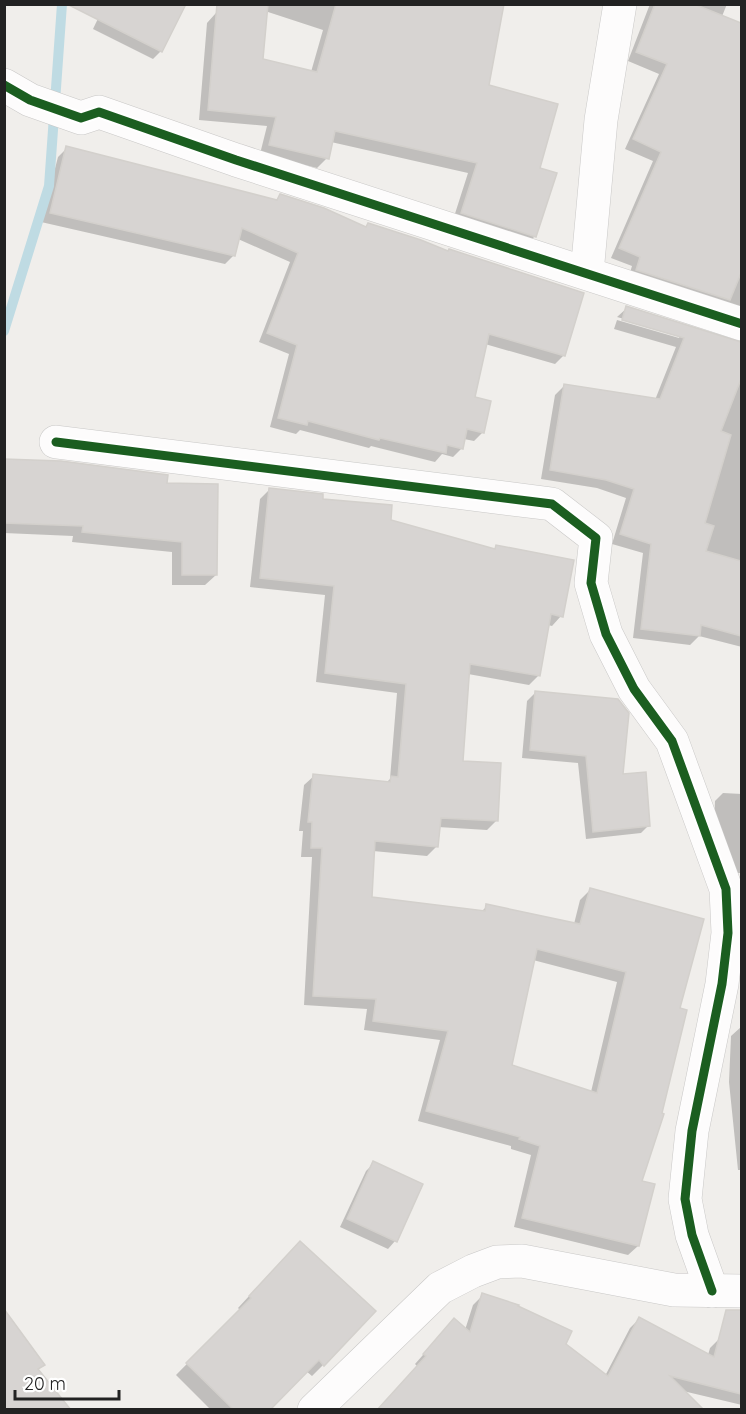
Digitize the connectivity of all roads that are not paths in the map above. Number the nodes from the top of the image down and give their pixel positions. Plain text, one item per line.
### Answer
1 (620, 4) edge
2 (17, 92) edge
3 (587, 273) junction
4 (741, 324) edge
5 (56, 442) dead end
6 (727, 1291) edge
7 (314, 1410) edge

1 - 3 street
2 - 3 street
3 - 4 street
5 - 6 street
6 - 7 street

